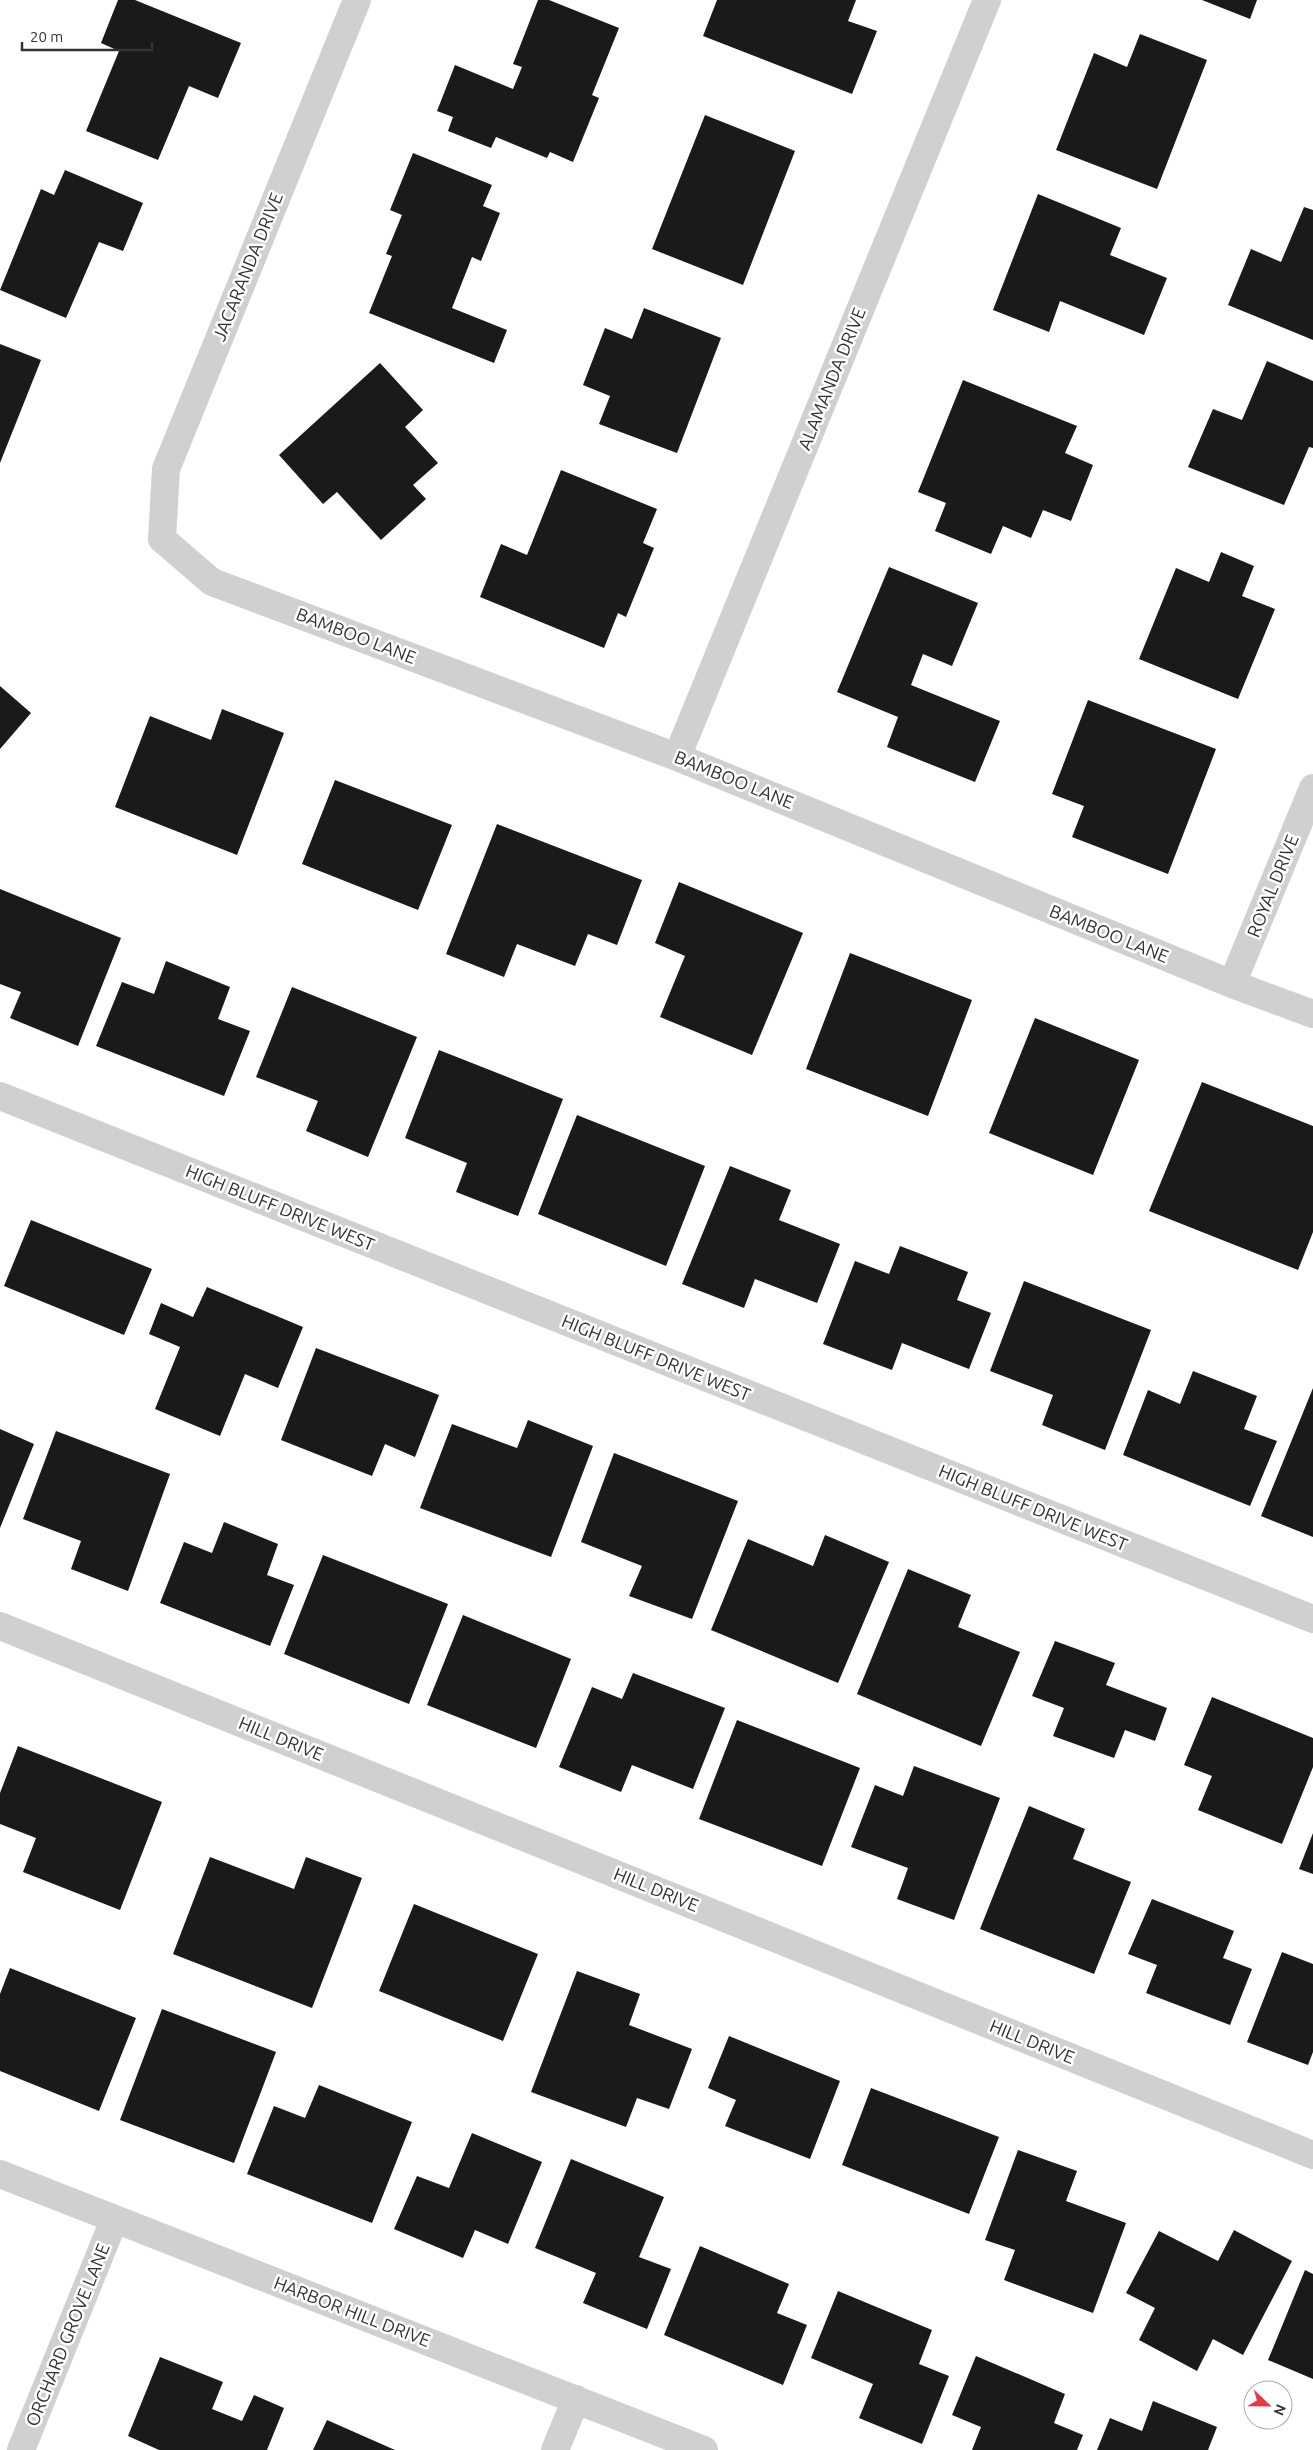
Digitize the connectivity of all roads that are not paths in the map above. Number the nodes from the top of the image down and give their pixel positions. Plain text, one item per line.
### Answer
1 (357, 0) edge
2 (987, 0) edge
3 (162, 539) joint
4 (677, 757) junction
5 (1313, 788) edge
6 (1232, 984) junction
7 (1313, 1014) edge
8 (0, 1096) edge
9 (1313, 1619) edge
10 (0, 1626) edge
11 (1313, 2155) edge
12 (0, 2174) edge
13 (114, 2220) junction
14 (576, 2399) junction
15 (21, 2450) edge
16 (555, 2450) edge
17 (704, 2450) edge

1 - 3 street, JACARANDA DRIVE
2 - 4 street, ALAMANDA DRIVE
3 - 4 street, BAMBOO LANE
4 - 6 street, BAMBOO LANE
5 - 6 street, ROYAL DRIVE
6 - 7 street, BAMBOO LANE
8 - 9 street, HIGH BLUFF DRIVE WEST
10 - 11 street, HILL DRIVE
12 - 13 street, HARBOR HILL DRIVE
13 - 14 street, HARBOR HILL DRIVE
13 - 15 street, ORCHARD GROVE LANE
14 - 16 street
14 - 17 street, HARBOR HILL DRIVE

